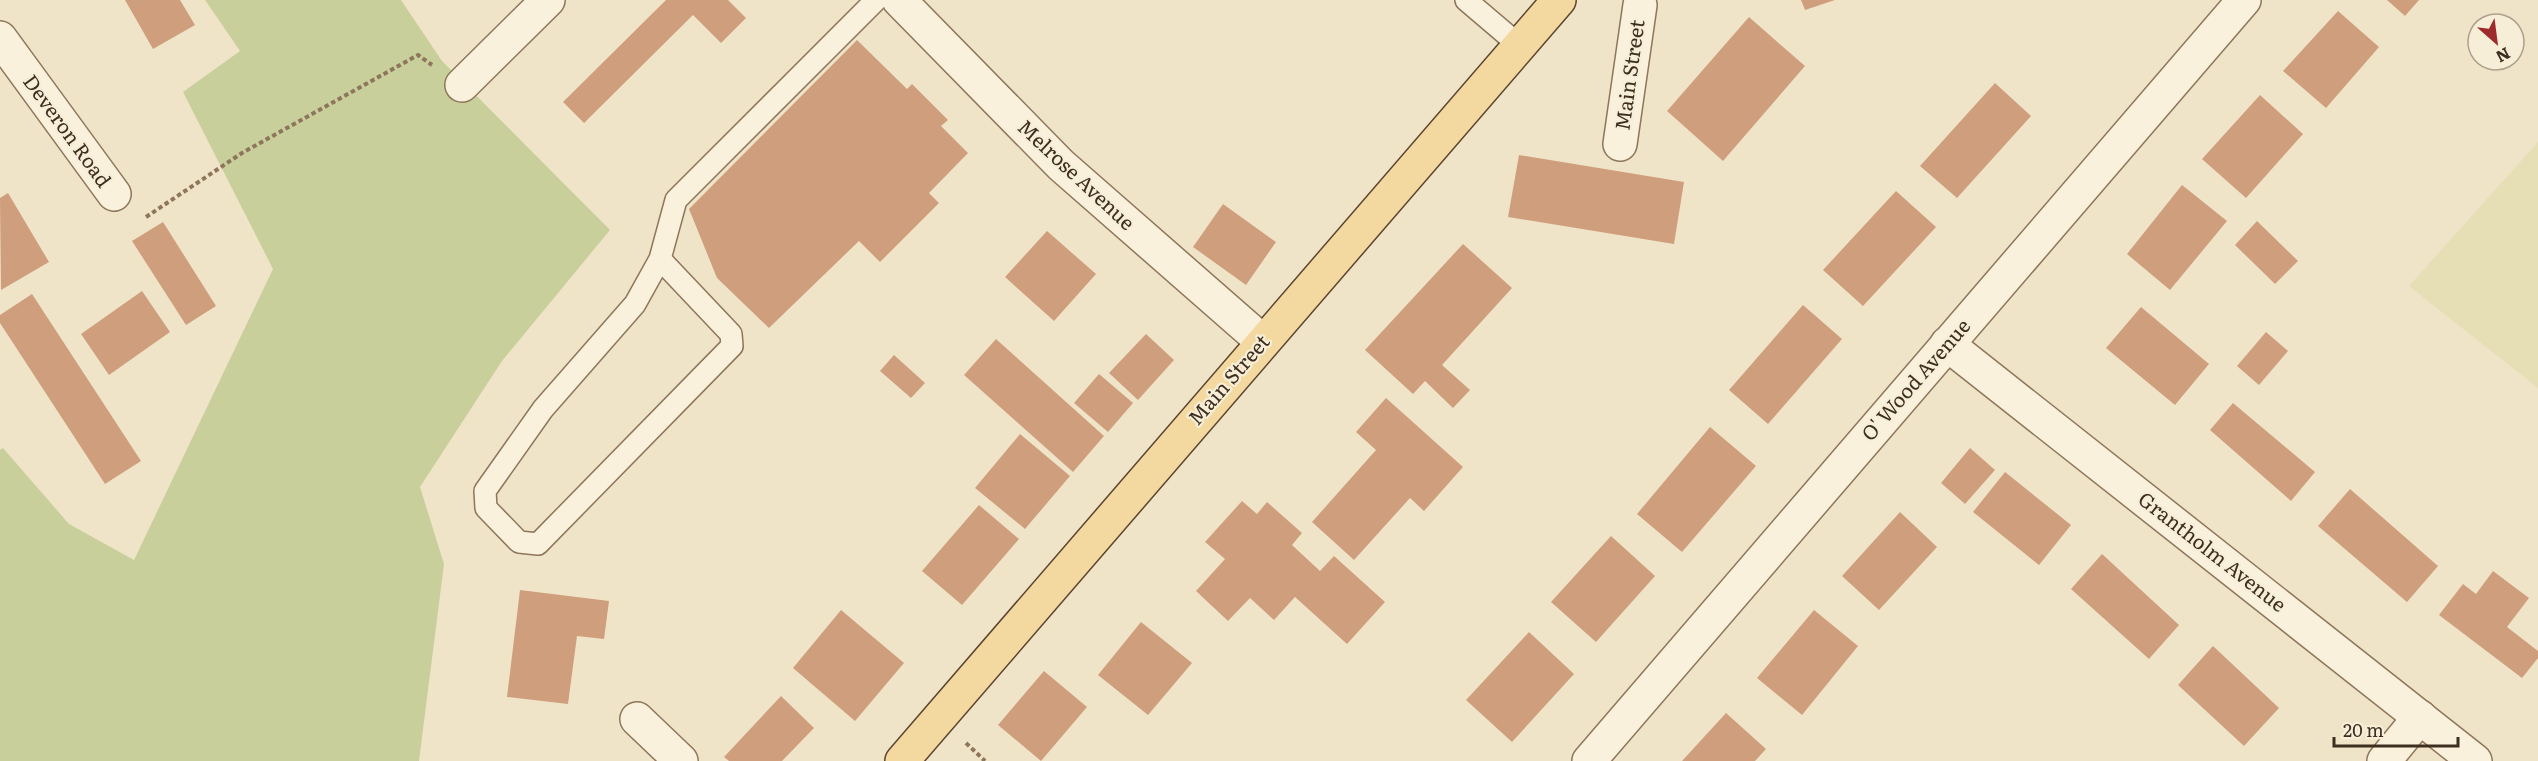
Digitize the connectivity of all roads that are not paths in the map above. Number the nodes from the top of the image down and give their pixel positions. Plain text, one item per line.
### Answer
1 (548, 0) edge
2 (876, 0) edge
3 (899, 0) edge
4 (1466, 0) edge
5 (1558, 0) edge
6 (2244, 0) edge
7 (1644, 2) edge
8 (0, 38) edge
9 (1520, 46) junction
10 (462, 85) road end
11 (1620, 144) dead end
12 (114, 194) dead end
13 (660, 259) junction
14 (1262, 341) junction
15 (1947, 344) junction
16 (2420, 717) junction
17 (637, 719) dead end
18 (681, 761) edge
19 (902, 761) edge
20 (1589, 761) edge
21 (2384, 761) edge
22 (2475, 761) edge

1 - 10 street
2 - 13 lane
3 - 14 street, Melrose Avenue
4 - 9 lane
5 - 9 main road, Main Street
6 - 15 street, O' Wood Avenue
7 - 11 street, Main Street
8 - 12 street, Deveron Road
9 - 14 main road, Main Street
13 - 13 lane
14 - 19 main road, Main Street
15 - 16 street, Grantholm Avenue
15 - 20 street, O' Wood Avenue
16 - 21 street
16 - 22 street, Grantholm Avenue
17 - 18 street

